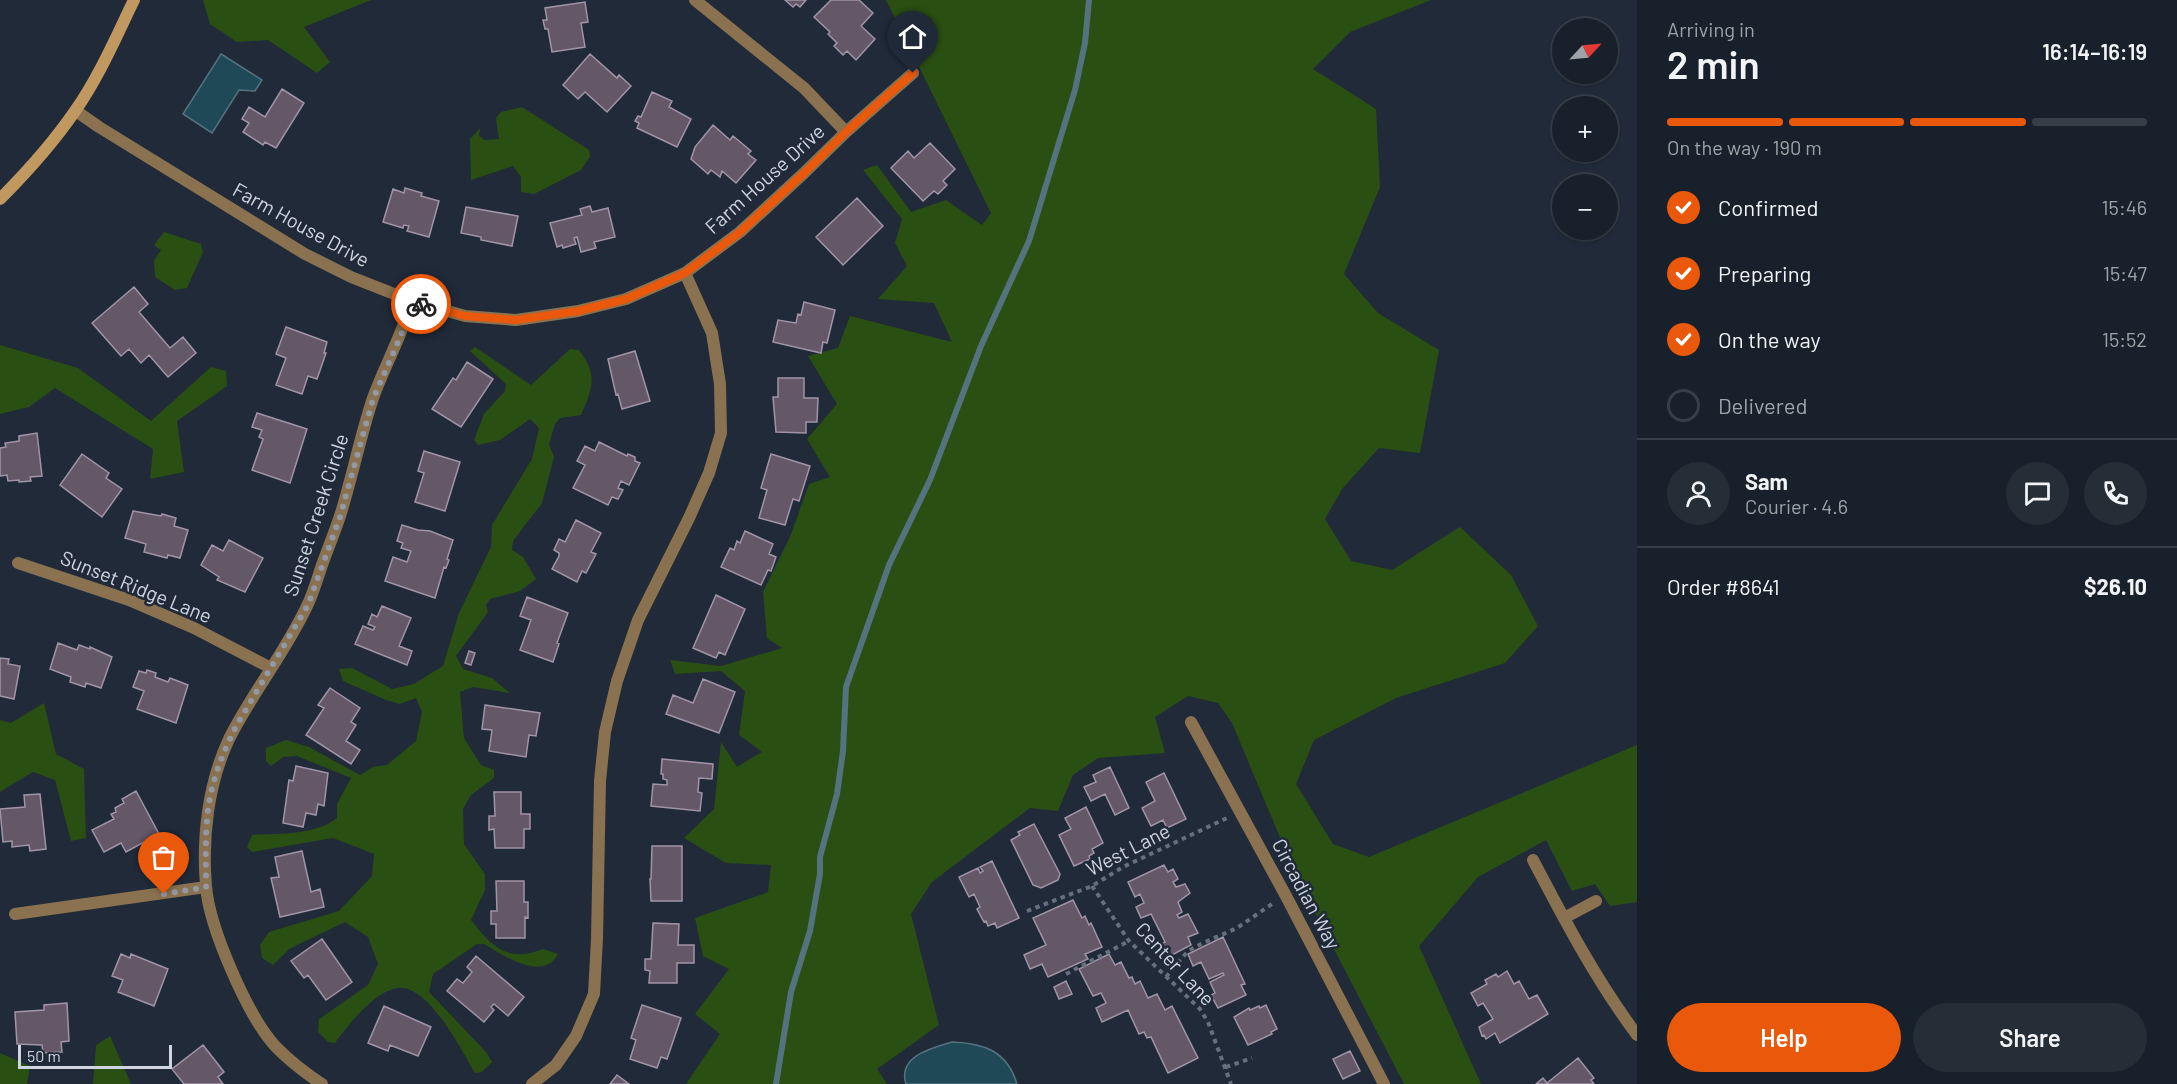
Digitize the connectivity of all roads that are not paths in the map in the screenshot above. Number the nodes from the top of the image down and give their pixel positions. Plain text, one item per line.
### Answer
1 (134, 0) edge
2 (695, 0) edge
3 (913, 73) dead end
4 (76, 111) junction
5 (846, 132) junction
6 (0, 199) edge
7 (685, 273) junction
8 (411, 301) junction
9 (18, 563) dead end
10 (271, 668) junction
11 (1191, 722) dead end
12 (1533, 860) dead end
13 (206, 887) junction
14 (1596, 901) dead end
15 (15, 914) dead end
16 (1564, 918) junction
17 (1637, 1035) edge
18 (322, 1084) edge
19 (532, 1084) edge
20 (1384, 1084) edge

1 - 4 main road
2 - 5 street
3 - 5 street, Farm House Drive
4 - 6 main road
4 - 8 street, Farm House Drive
5 - 7 street, Farm House Drive
7 - 8 street, Farm House Drive
7 - 19 street
8 - 10 street, Sunset Creek Circle
9 - 10 street, Sunset Ridge Lane
10 - 13 street, Sunset Creek Circle
11 - 20 street, Circadian Way
12 - 16 street
13 - 15 street
13 - 18 street, Sunset Creek Circle
14 - 16 street
16 - 17 street

